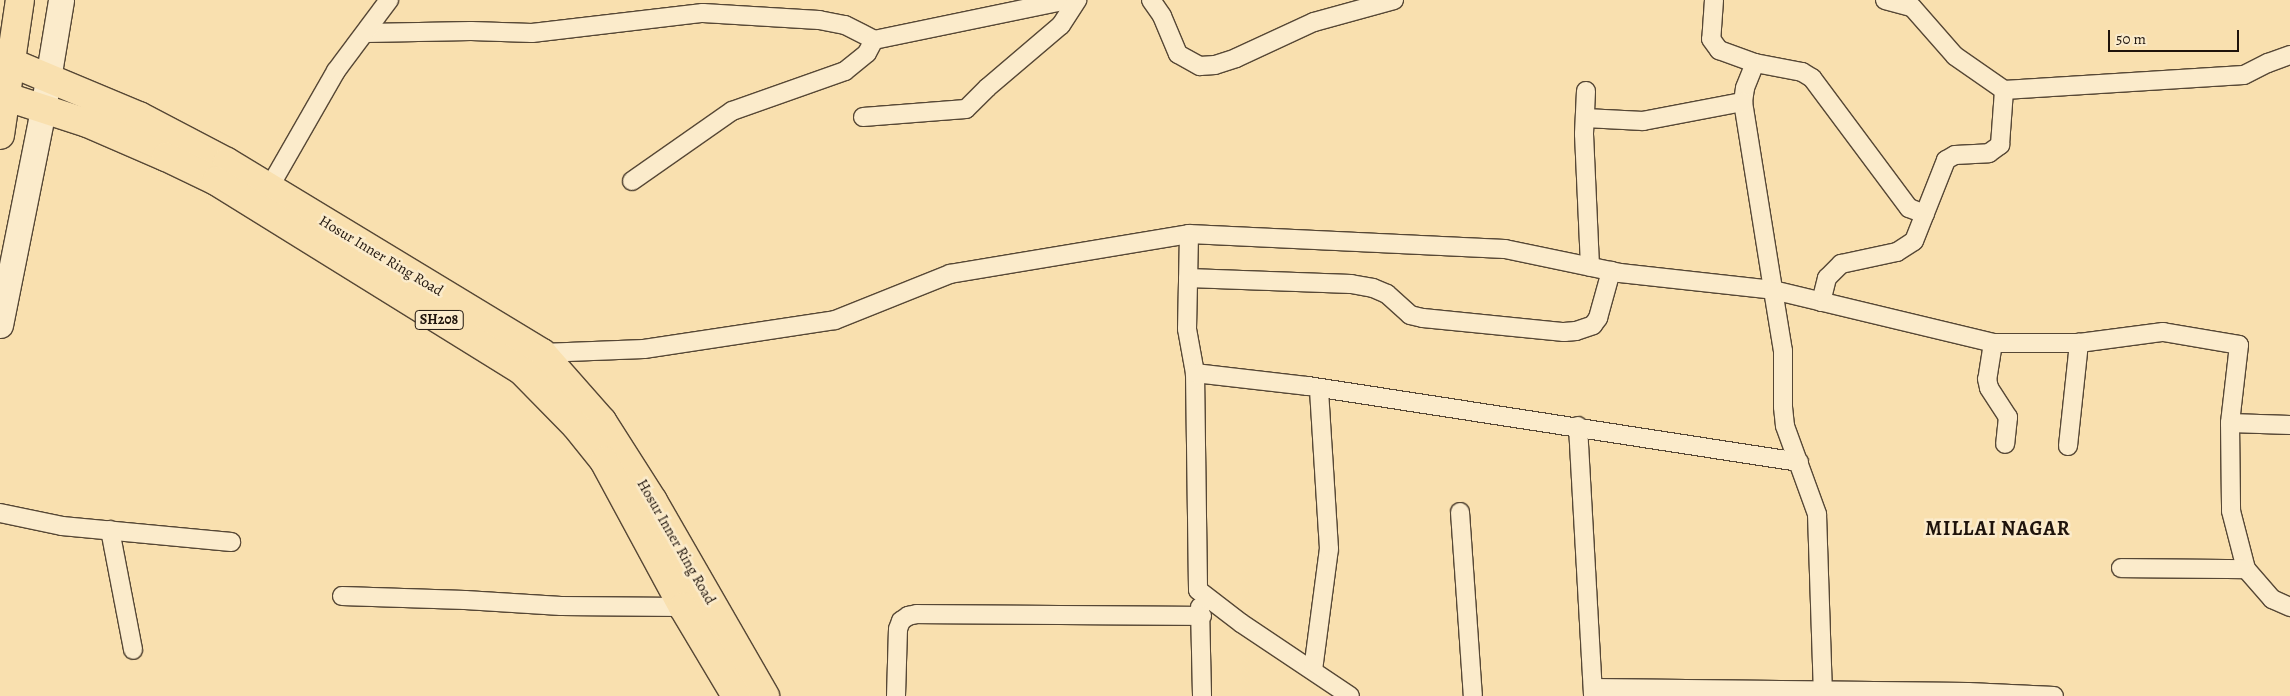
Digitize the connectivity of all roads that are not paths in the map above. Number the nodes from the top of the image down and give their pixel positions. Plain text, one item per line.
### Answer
1 (20, 0) edge
2 (61, 0) edge
3 (390, 0) edge
4 (1068, 0) edge
5 (1076, 0) edge
6 (1151, 0) edge
7 (1394, 0) edge
8 (1714, 0) edge
9 (1885, 0) edge
10 (1915, 4) edge
11 (366, 33) junction
12 (874, 40) junction
13 (2290, 55) edge
14 (12, 63) junction
15 (1755, 63) junction
16 (48, 77) junction
17 (2004, 90) junction
18 (1586, 91) dead end
19 (7, 97) junction
20 (1743, 102) junction
21 (43, 110) junction
22 (863, 117) dead end
23 (1585, 118) junction
24 (0, 135) edge
25 (632, 181) dead end
26 (269, 188) junction
27 (1925, 214) junction
28 (1189, 234) junction
29 (1590, 267) junction
30 (1611, 272) junction
31 (1188, 278) junction
32 (1773, 290) junction
33 (1821, 302) junction
34 (0, 325) edge
35 (1993, 343) junction
36 (2079, 344) junction
37 (542, 353) junction
38 (522, 371) junction
39 (1195, 373) junction
40 (1319, 388) junction
41 (2230, 423) junction
42 (2290, 425) edge
43 (1578, 426) junction
44 (2005, 444) dead end
45 (2068, 446) dead end
46 (1799, 462) junction
47 (1460, 512) dead end
48 (0, 513) edge
49 (110, 530) junction
50 (231, 542) dead end
51 (2121, 568) dead end
52 (2246, 569) junction
53 (1198, 590) junction
54 (342, 596) dead end
55 (684, 607) junction
56 (2290, 607) edge
57 (1202, 616) junction
58 (133, 650) dead end
59 (1313, 670) junction
60 (1593, 692) edge
61 (1823, 693) edge
62 (736, 696) edge
63 (765, 696) edge
64 (896, 696) edge
65 (1202, 696) edge
66 (1350, 696) edge
67 (1473, 696) edge
68 (2054, 696) edge

1 - 14 main road
2 - 16 street
3 - 11 street
4 - 12 street
5 - 22 street
6 - 7 street
8 - 15 street
9 - 10 street
10 - 17 street
11 - 12 street
11 - 26 street
12 - 25 street
13 - 17 street
14 - 16 main road, Hosur Inner Ring Road / SH208
14 - 19 main road
15 - 20 street
15 - 27 street
16 - 21 street
16 - 26 main road, Hosur Inner Ring Road / SH208
17 - 27 street
18 - 23 street
19 - 21 main road, Hosur Inner Ring Road / SH208
19 - 24 main road
20 - 23 street
20 - 32 street
21 - 34 street
21 - 38 main road, Hosur Inner Ring Road / SH208
23 - 29 street
26 - 37 main road, Hosur Inner Ring Road / SH208
27 - 33 street
28 - 29 street
28 - 31 street
28 - 37 street
29 - 30 street
30 - 31 street
30 - 32 street
31 - 39 street
32 - 33 street
32 - 46 street
33 - 35 street
35 - 36 street
35 - 44 street
36 - 41 street
36 - 45 street
37 - 38 street
37 - 63 main road, Hosur Inner Ring Road / SH208
38 - 55 main road, Hosur Inner Ring Road / SH208
39 - 40 street
39 - 53 street
40 - 43 street
40 - 59 street
41 - 42 street
41 - 52 street
43 - 46 street
43 - 60 street
46 - 61 street
47 - 67 street
48 - 49 street
49 - 50 street
49 - 58 street
51 - 52 street
52 - 56 street
53 - 57 street
53 - 59 street
54 - 55 street
55 - 62 main road, Hosur Inner Ring Road / SH208
57 - 64 street
57 - 65 street
59 - 66 street
60 - 61 street
61 - 68 street

